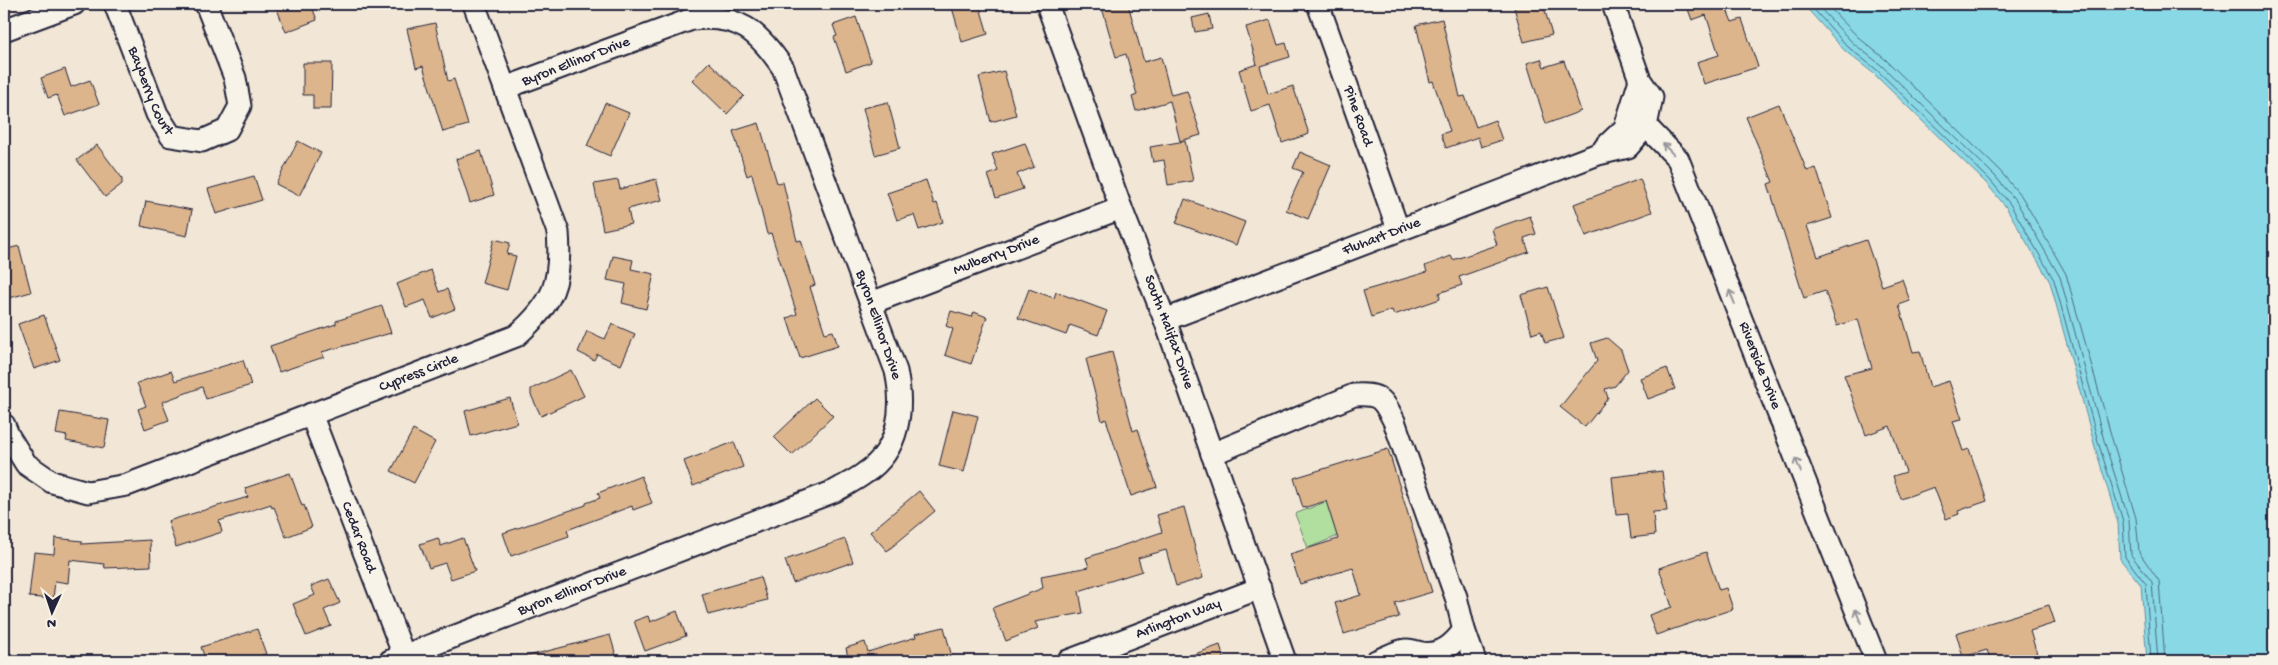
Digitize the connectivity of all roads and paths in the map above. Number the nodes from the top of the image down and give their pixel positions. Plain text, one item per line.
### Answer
1 (74, 4) edge
2 (115, 4) edge
3 (206, 4) edge
4 (474, 4) edge
5 (1048, 4) edge
6 (1318, 4) edge
7 (1612, 4) edge
8 (4, 30) edge
9 (1640, 80) junction
10 (505, 88) junction
11 (1646, 126) junction
12 (1598, 154) junction
13 (1121, 208) junction
14 (1398, 229) junction
15 (871, 303) junction
16 (1165, 320) junction
17 (311, 414) junction
18 (4, 425) edge
19 (1212, 454) junction
20 (1260, 588) junction
21 (1464, 630) junction
22 (400, 659) edge
23 (1068, 661) edge
24 (1285, 661) edge
25 (1376, 661) edge
26 (1475, 661) edge
27 (1876, 661) edge

1 - 8 street
2 - 3 street, Bayberry Court
4 - 10 street, Cypress Circle
5 - 13 street, South Halifax Drive
6 - 14 street, Pine Road
7 - 9 street
9 - 11 street
9 - 12 street, Fluhart Drive
10 - 15 street, Byron Ellinor Drive
10 - 17 street, Cypress Circle
11 - 12 street, Fluhart Drive
27 -> 11 street, Riverside Drive
12 - 14 street, Fluhart Drive
13 - 15 street, Mulberry Drive
13 - 16 street, South Halifax Drive
14 - 16 street, Fluhart Drive
15 - 22 street, Byron Ellinor Drive
16 - 19 street, South Halifax Drive
17 - 18 street, Cypress Circle
17 - 22 street, Cedar Road
19 - 20 street, South Halifax Drive
19 - 21 street
20 - 23 street, Arlington Way
20 - 24 street, South Halifax Drive
21 - 25 street
21 - 26 street

